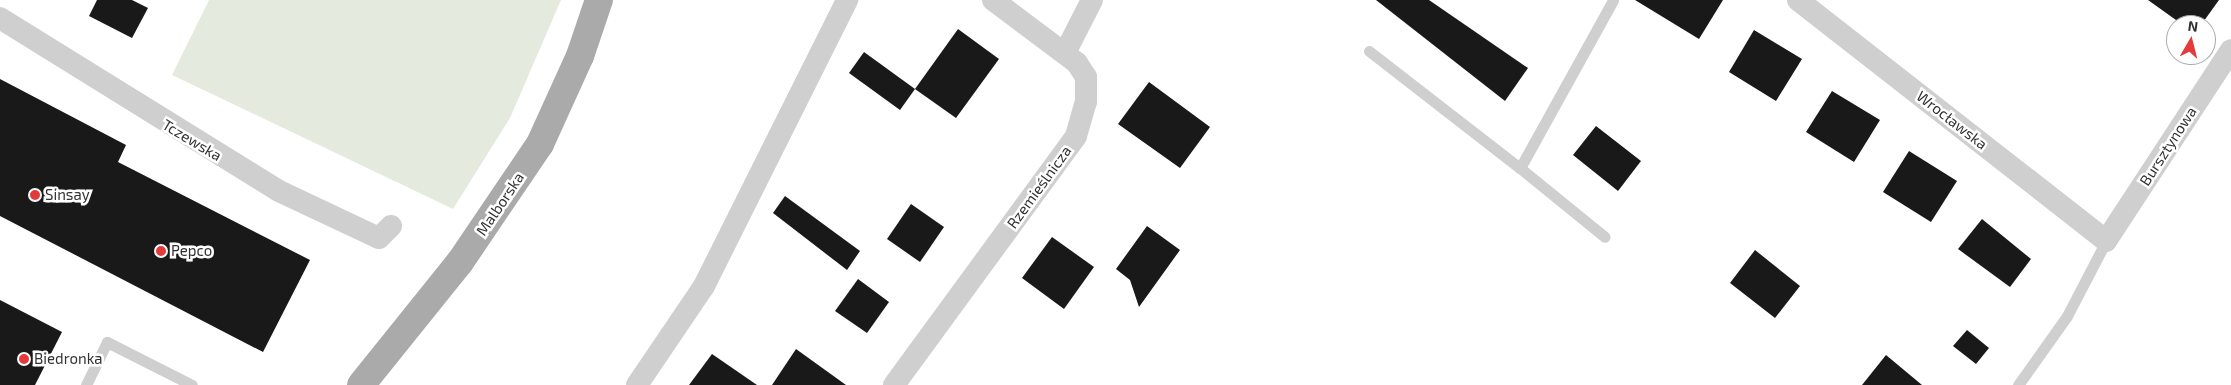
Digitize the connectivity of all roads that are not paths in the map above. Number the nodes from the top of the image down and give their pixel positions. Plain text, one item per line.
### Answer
1 (600, 0) edge
2 (847, 0) edge
3 (993, 0) edge
4 (1092, 0) edge
5 (1613, 0) edge
6 (1798, 0) edge
7 (0, 18) edge
8 (2231, 50) edge
9 (1066, 51) junction
10 (1369, 51) dead end
11 (1520, 168) junction
12 (391, 226) dead end
13 (1604, 238) dead end
14 (2106, 241) junction
15 (86, 385) edge
16 (192, 385) edge
17 (361, 385) edge
18 (637, 385) edge
19 (894, 385) edge
20 (2018, 385) edge

1 - 17 main road, Malborska
2 - 18 street
3 - 9 street, Rzemieślnicza
4 - 9 street
5 - 11 lane
6 - 14 street, Wrocławska
7 - 12 street, Tczewska
8 - 14 street, Bursztynowa
9 - 19 street, Rzemieślnicza
10 - 11 lane
11 - 13 lane
14 - 20 lane
15 - 16 lane

